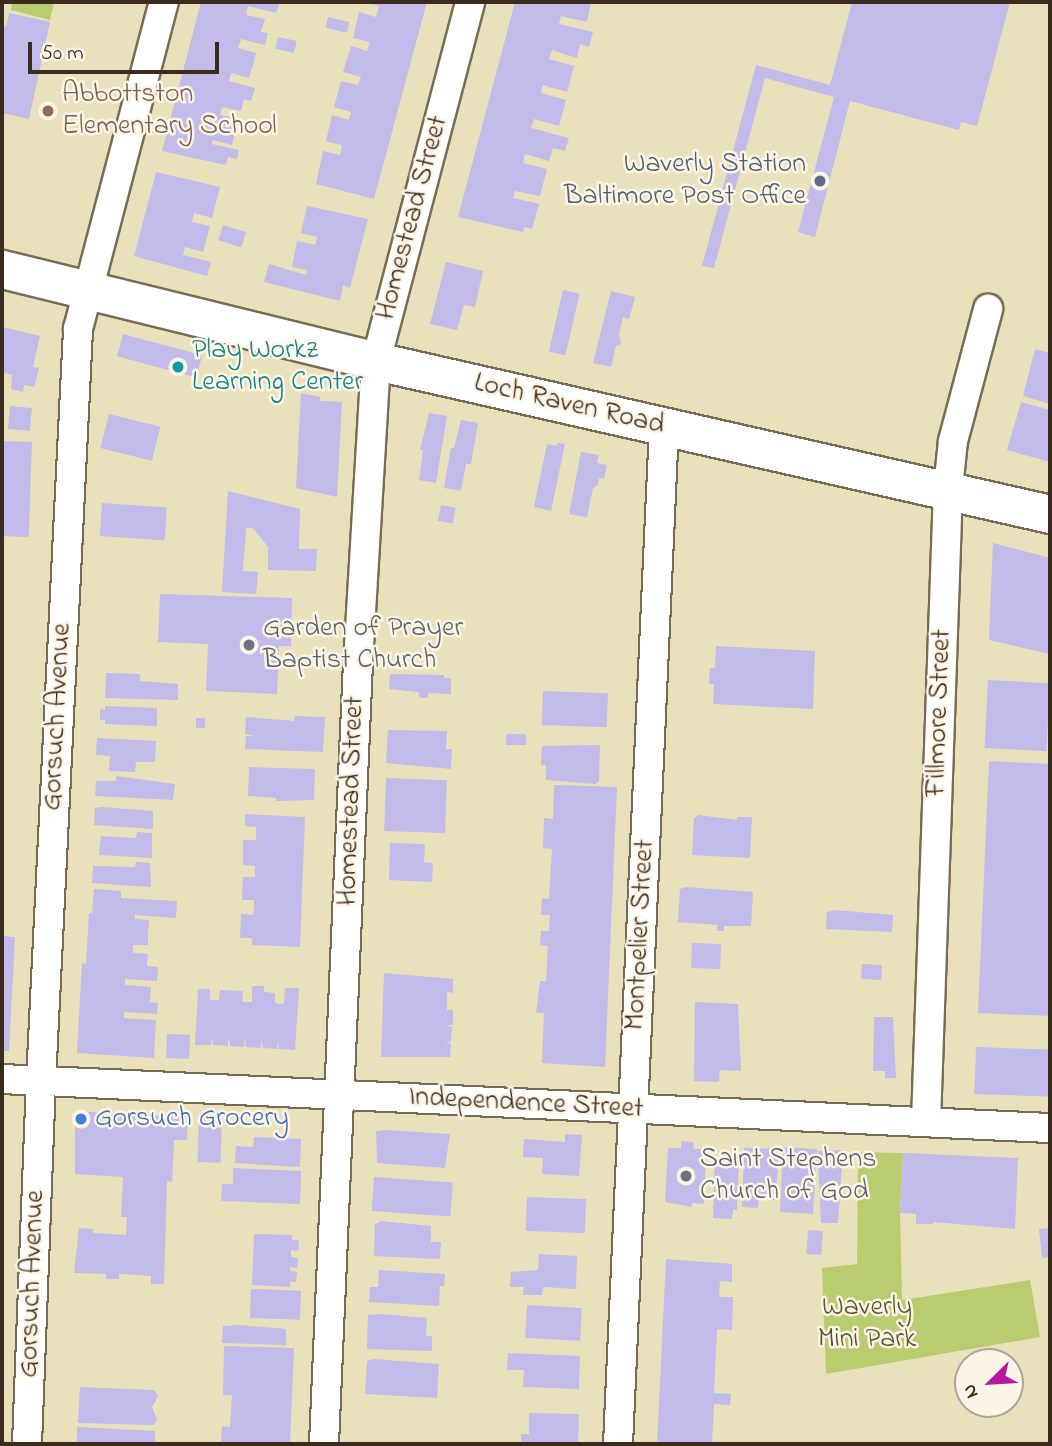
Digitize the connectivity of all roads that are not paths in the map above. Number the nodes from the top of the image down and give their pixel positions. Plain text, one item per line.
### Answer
1 (164, 2) edge
2 (470, 2) edge
3 (2, 269) edge
4 (88, 289) junction
5 (988, 309) dead end
6 (376, 361) junction
7 (664, 426) junction
8 (948, 489) junction
9 (1050, 514) edge
10 (2, 1079) edge
11 (41, 1081) junction
12 (340, 1095) junction
13 (633, 1109) junction
14 (926, 1122) junction
15 (1050, 1128) edge
16 (27, 1444) edge
17 (324, 1444) edge
18 (618, 1444) edge

1 - 4 street, Gorsuch Avenue
2 - 6 street, Homestead Street
3 - 4 main road, Loch Raven Road
4 - 6 main road, Loch Raven Road
4 - 11 street, Gorsuch Avenue
5 - 8 street, Fillmore Street
6 - 7 main road, Loch Raven Road
6 - 12 street, Homestead Street
7 - 8 main road, Loch Raven Road
7 - 13 street, Montpelier Street
8 - 9 main road, Loch Raven Road
8 - 14 street, Fillmore Street
10 - 11 street, Independence Street
11 - 12 street, Independence Street
11 - 16 street, Gorsuch Avenue
12 - 13 street, Independence Street
12 - 17 street, Homestead Street
13 - 14 street, Independence Street
13 - 18 street, Montpelier Street
14 - 15 street, Independence Street

